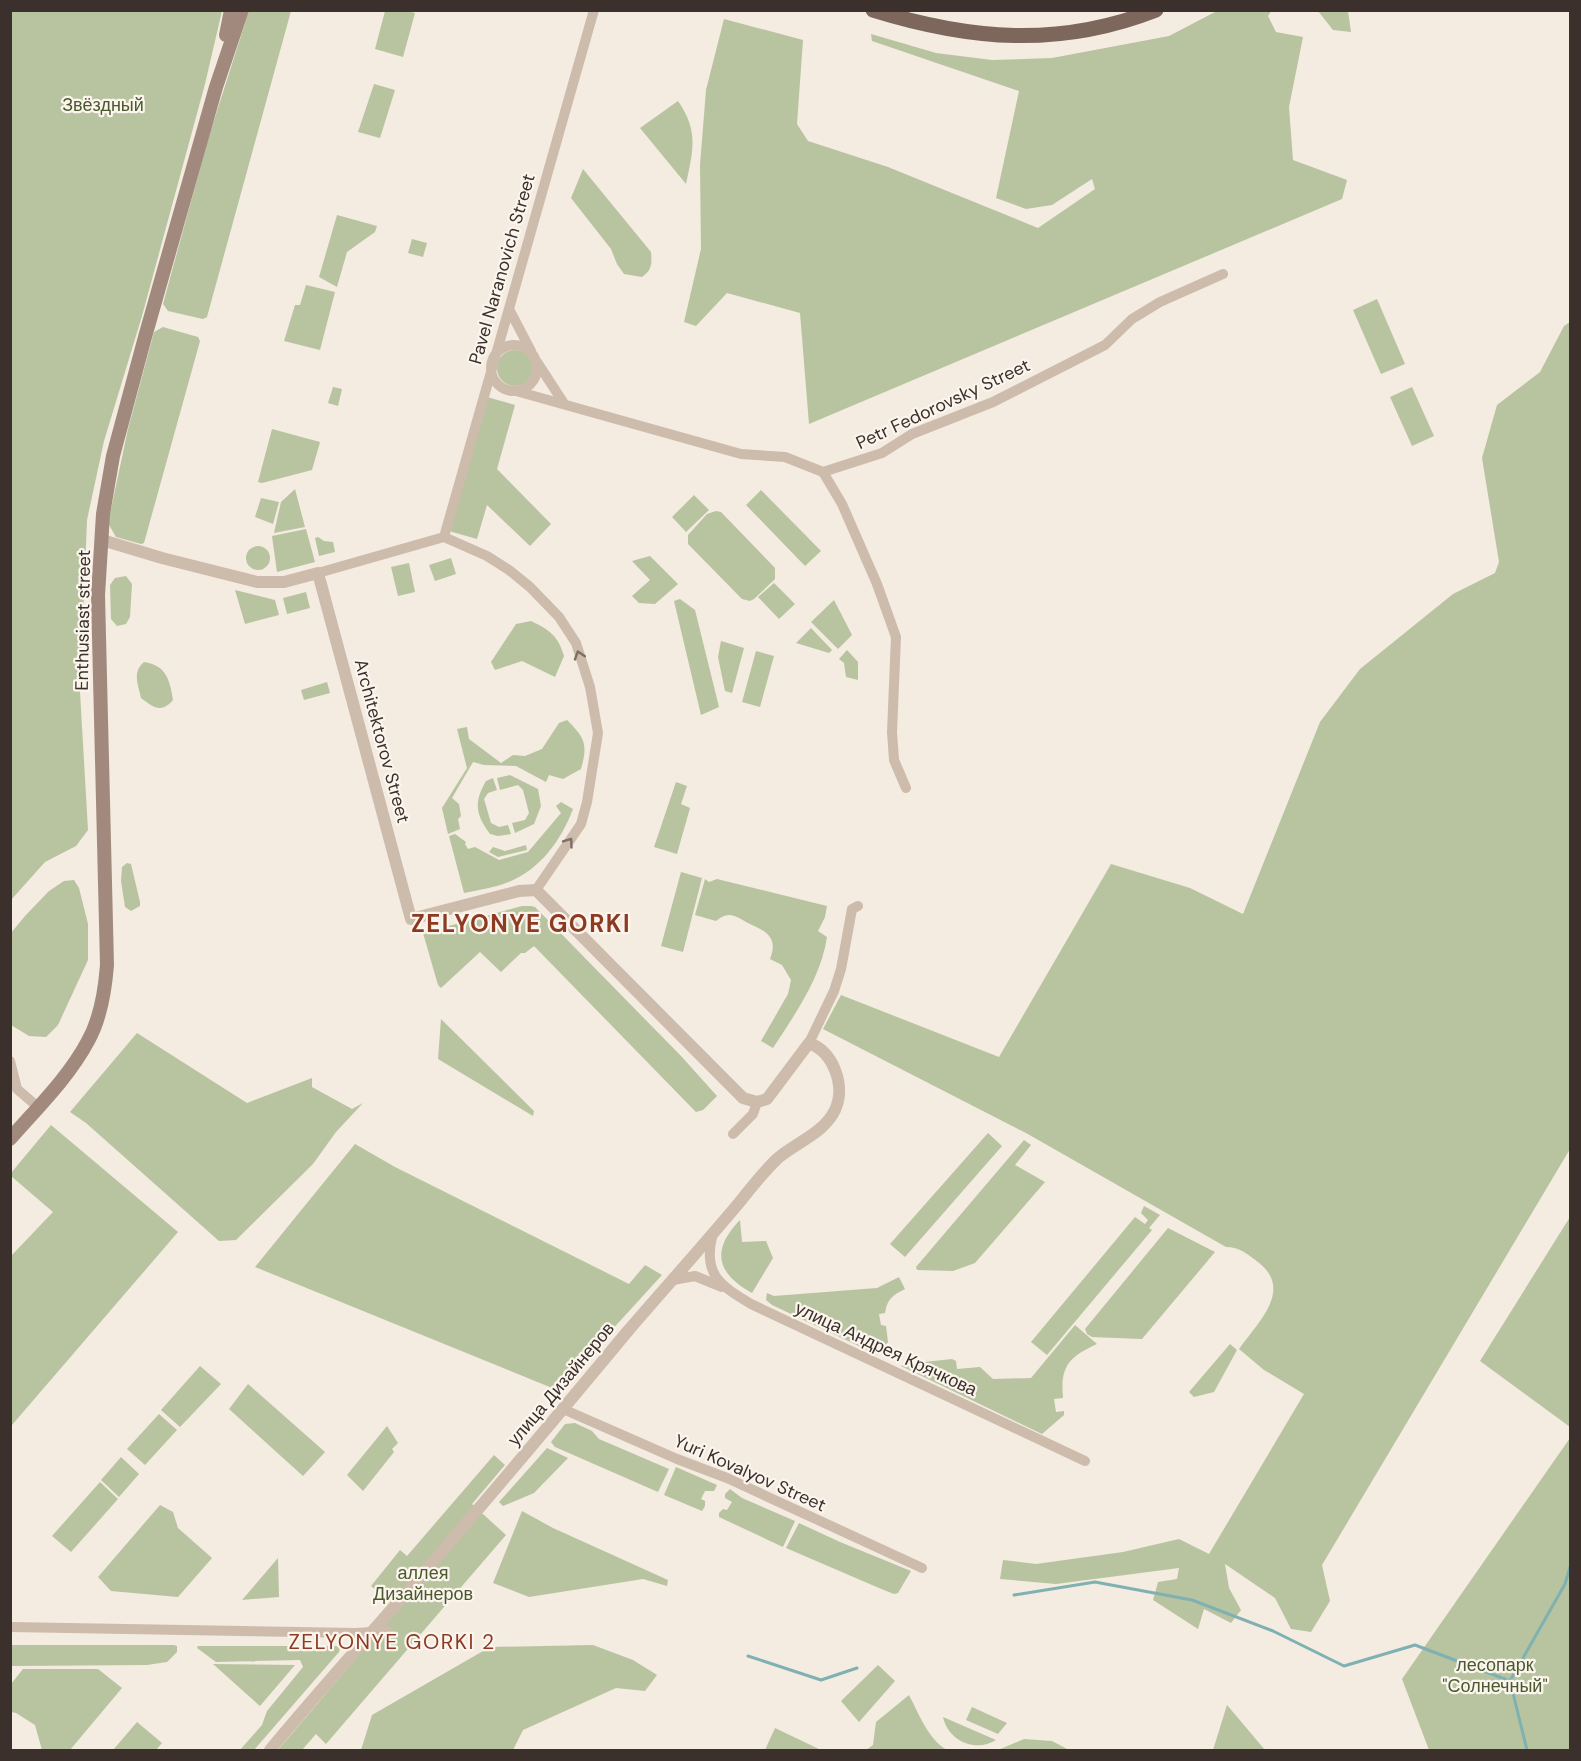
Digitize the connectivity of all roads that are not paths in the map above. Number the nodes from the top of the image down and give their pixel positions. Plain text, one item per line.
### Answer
1 (231, 10) edge
2 (242, 10) edge
3 (594, 10) edge
4 (873, 10) edge
5 (1156, 10) edge
6 (216, 87) junction
7 (1223, 274) dead end
8 (509, 309) junction
9 (535, 358) junction
10 (492, 362) junction
11 (487, 381) junction
12 (501, 386) junction
13 (516, 391) junction
14 (563, 402) junction
15 (823, 472) junction
16 (444, 537) junction
17 (102, 540) junction
18 (318, 573) junction
19 (906, 788) dead end
20 (536, 890) junction
21 (858, 906) dead end
22 (810, 1043) junction
23 (10, 1061) edge
24 (757, 1101) junction
25 (38, 1107) junction
26 (733, 1134) dead end
27 (10, 1139) edge
28 (712, 1237) junction
29 (673, 1280) junction
30 (725, 1289) junction
31 (563, 1410) junction
32 (1085, 1461) dead end
33 (922, 1568) dead end
34 (10, 1627) edge
35 (387, 1631) dead end
36 (373, 1632) junction
37 (270, 1750) edge

1 - 6 main road
2 - 6 main road
3 - 8 street, Pavel Naranovich Street
4 - 5 main road
6 - 17 main road, Enthusiast street
7 - 15 street, Petr Fedorovsky Street
8 - 9 street
8 - 10 street, Pavel Naranovich Street
9 - 10 street
9 - 13 street
9 - 14 street
10 - 11 street, Pavel Naranovich Street
10 - 12 street
11 - 12 street
11 - 16 street, Pavel Naranovich Street
12 - 13 street
13 - 14 street
14 - 15 street
15 - 19 street
16 - 18 street
20 -> 16 street
17 - 18 street
17 - 25 main road, Enthusiast street
18 - 20 street, Architektorov Street
20 - 24 street
21 - 22 street
22 - 24 street
22 - 28 street, улица Дизайнеров
23 - 25 street
24 - 26 street
25 - 27 main road, Enthusiast street
28 - 29 street, улица Дизайнеров
28 - 30 street, улица Андрея Крячкова
29 - 30 street
29 - 31 street, улица Дизайнеров
30 - 32 street, улица Андрея Крячкова
31 - 33 street, Yuri Kovalyov Street
31 - 36 street, улица Дизайнеров
34 - 36 street
35 - 36 street
36 - 37 street, улица Дизайнеров

